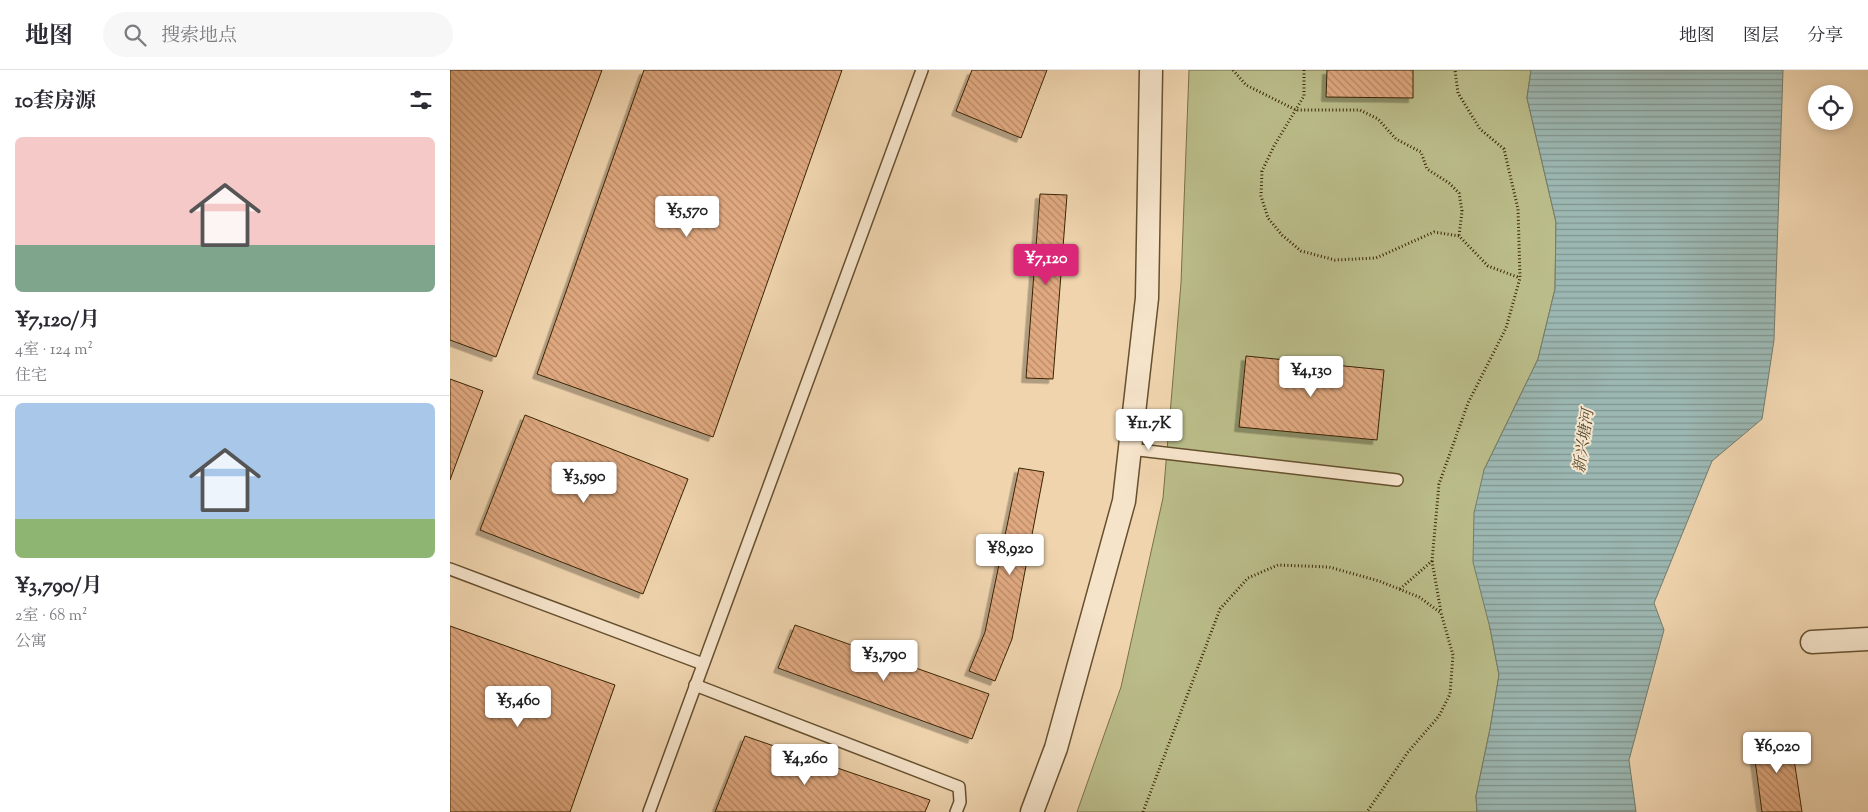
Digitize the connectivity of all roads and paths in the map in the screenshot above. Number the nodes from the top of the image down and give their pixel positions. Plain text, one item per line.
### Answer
1 (922, 70) edge
2 (1151, 70) edge
3 (1234, 70) edge
4 (1304, 70) edge
5 (1455, 70) edge
6 (1296, 110) junction
7 (1458, 236) junction
8 (1520, 278) junction
9 (1130, 449) junction
10 (1397, 480) dead end
11 (1432, 561) junction
12 (450, 569) edge
13 (1400, 590) junction
14 (1441, 613) junction
15 (1868, 639) edge
16 (1812, 642) dead end
17 (704, 664) junction
18 (695, 685) junction
19 (649, 812) edge
20 (956, 812) edge
21 (1032, 812) edge
22 (1143, 812) edge
23 (1367, 812) edge

1 - 17 lane
2 - 9 street
3 - 6 path
4 - 6 path
5 - 8 path
6 - 7 path
6 - 7 path
7 - 8 path
8 - 11 path
9 - 10 lane
9 - 21 street
11 - 13 path
11 - 14 path
12 - 17 lane
13 - 14 path
13 - 22 path
14 - 23 path
15 - 16 street
17 - 18 lane
18 - 19 lane
18 - 20 lane

